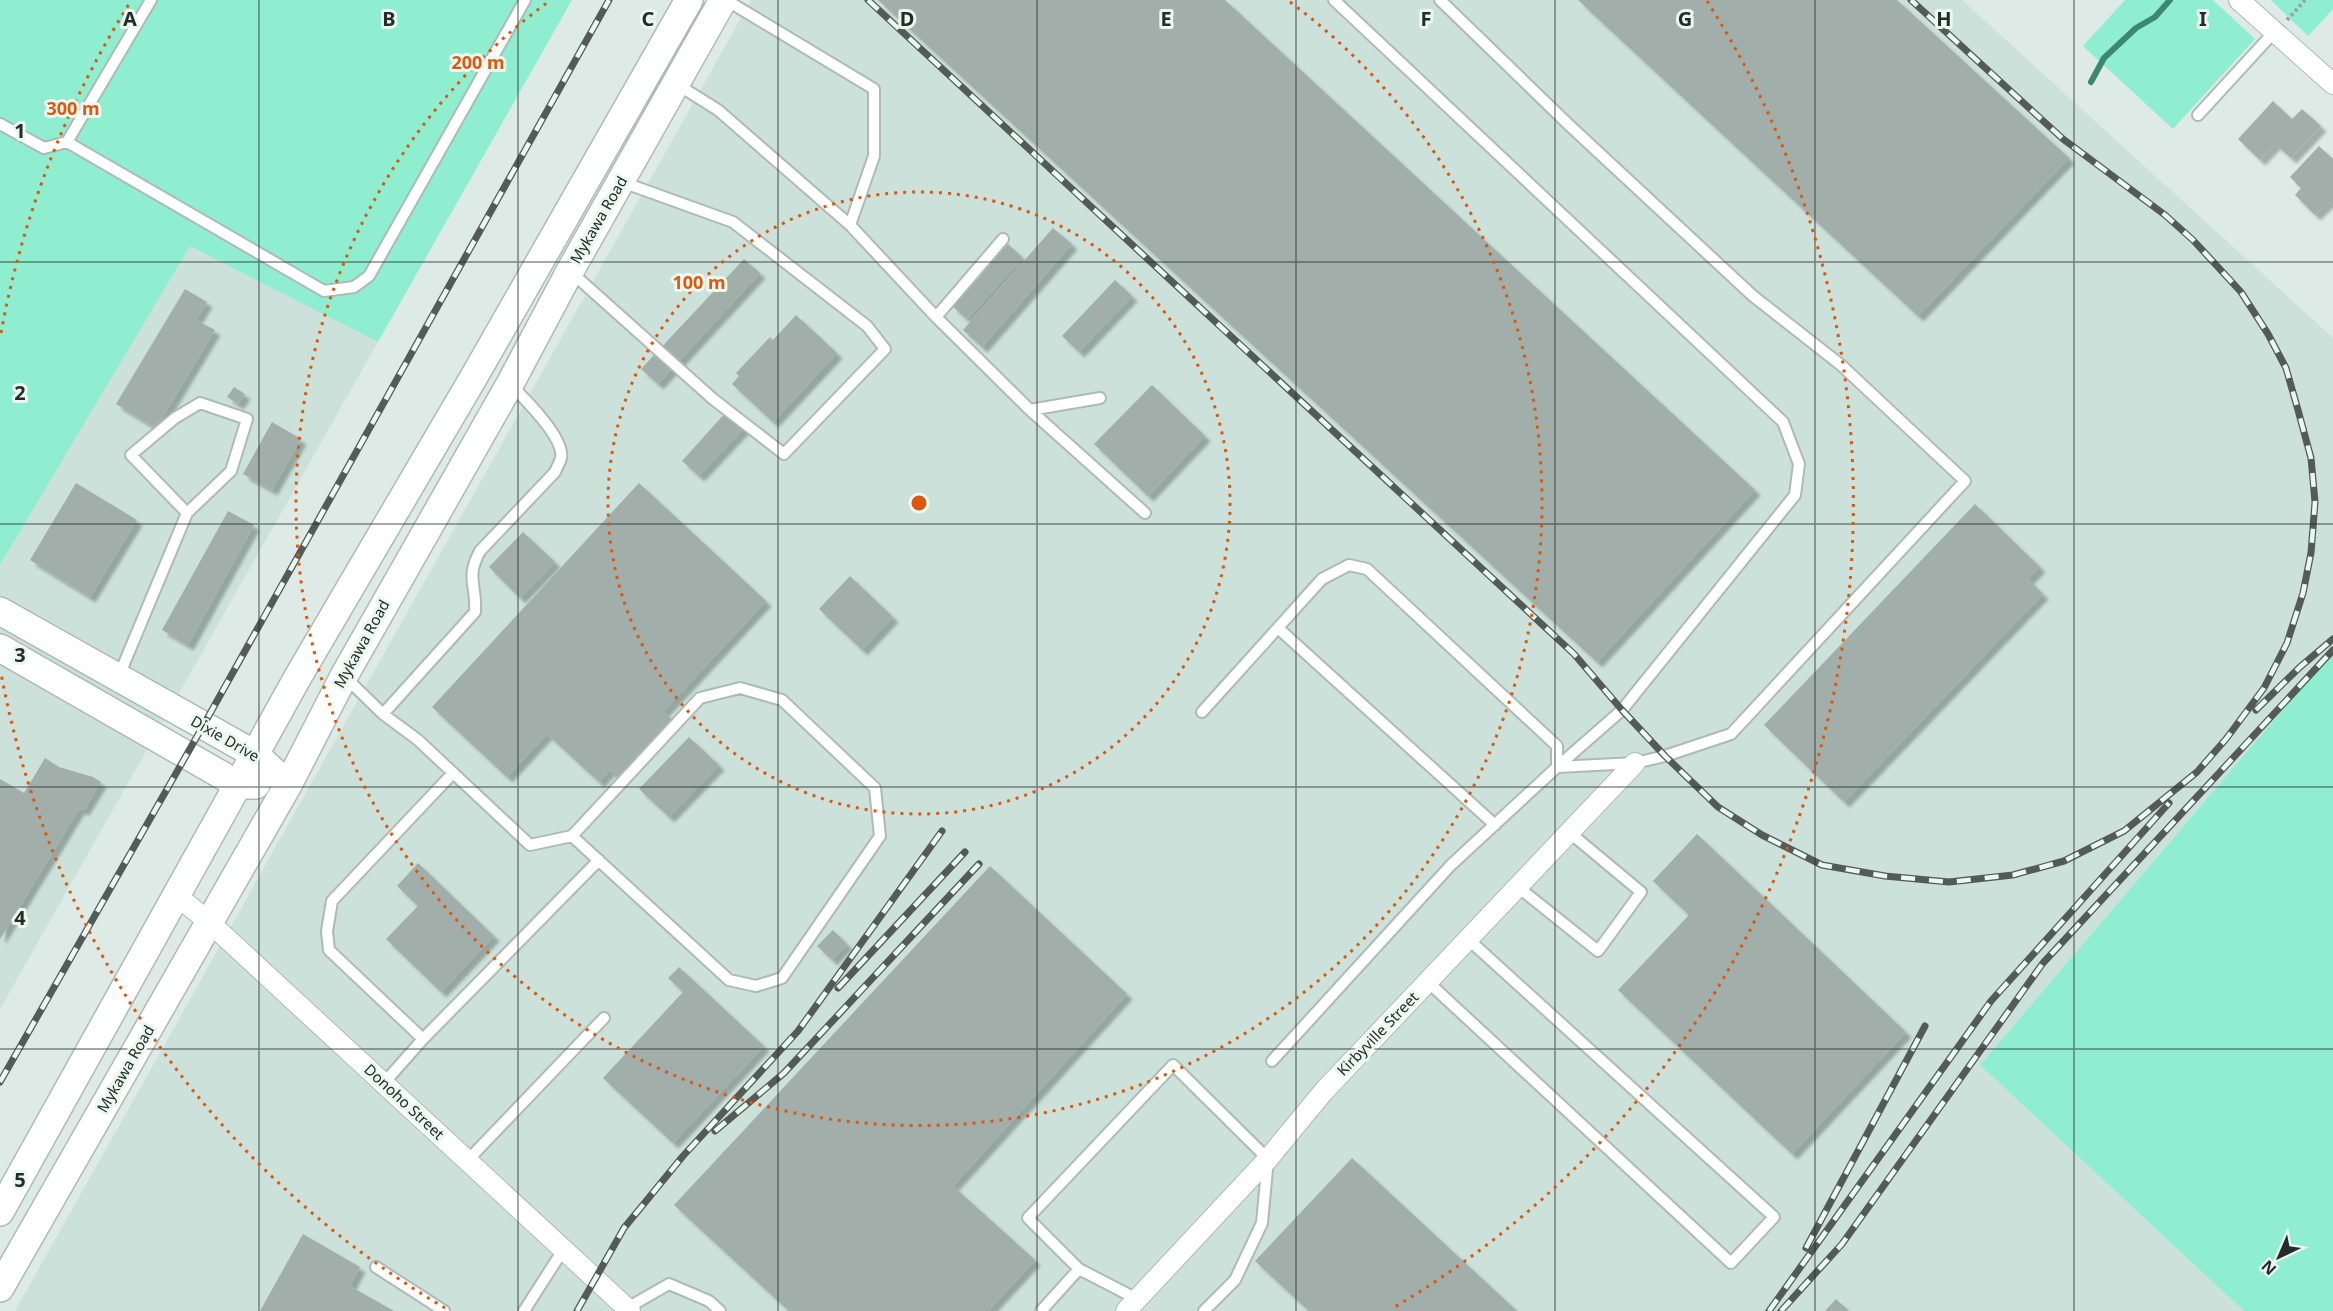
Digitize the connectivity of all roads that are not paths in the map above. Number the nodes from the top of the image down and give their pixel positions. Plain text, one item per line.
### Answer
1 (151, 0) edge
2 (525, 0) edge
3 (688, 0) edge
4 (725, 0) edge
5 (1334, 0) edge
6 (1440, 0) edge
7 (2239, 0) edge
8 (2280, 27) junction
9 (650, 67) junction
10 (675, 83) junction
11 (2333, 84) edge
12 (2198, 115) dead end
13 (0, 124) edge
14 (67, 142) junction
15 (621, 182) junction
16 (850, 225) junction
17 (1003, 239) dead end
18 (544, 251) junction
19 (570, 271) junction
20 (936, 317) junction
21 (518, 393) junction
22 (1100, 398) dead end
23 (1030, 410) junction
24 (187, 513) junction
25 (1145, 513) dead end
26 (0, 611) edge
27 (1278, 628) junction
28 (0, 648) edge
29 (344, 676) junction
30 (118, 678) junction
31 (1202, 712) dead end
32 (383, 714) junction
33 (256, 755) junction
34 (1635, 763) junction
35 (1557, 767) junction
36 (453, 773) junction
37 (239, 785) junction
38 (288, 785) junction
39 (1495, 825) junction
40 (1569, 832) junction
41 (572, 836) junction
42 (599, 860) junction
43 (1518, 886) junction
44 (176, 895) junction
45 (209, 922) junction
46 (1468, 939) junction
47 (1428, 982) junction
48 (604, 1018) dead end
49 (423, 1039) junction
50 (1272, 1061) dead end
51 (384, 1083) junction
52 (1268, 1159) junction
53 (467, 1161) junction
54 (0, 1212) edge
55 (563, 1250) junction
56 (376, 1267) dead end
57 (1079, 1269) junction
58 (0, 1288) edge
59 (1132, 1305) edge
60 (628, 1309) edge
61 (444, 1311) edge
62 (524, 1311) edge
63 (720, 1311) edge
64 (1041, 1311) edge
65 (1204, 1311) edge

1 - 14 lane
2 - 14 lane
3 - 9 main road
4 - 10 main road, Mykawa Road
4 - 16 lane
5 - 35 lane
6 - 34 lane
7 - 8 street
8 - 11 street
8 - 12 lane
9 - 10 main road
9 - 18 main road
10 - 15 main road, Mykawa Road
10 - 16 lane
13 - 14 lane
15 - 19 main road, Mykawa Road
15 - 19 lane
16 - 20 lane
17 - 20 lane
18 - 19 main road
18 - 33 main road
19 - 21 main road, Mykawa Road
20 - 23 lane
21 - 29 main road, Mykawa Road
21 - 32 lane
22 - 23 lane
23 - 25 lane
24 - 24 lane
24 - 30 lane
26 - 30 main road, Dixie Drive
27 - 31 lane
27 - 35 lane
27 - 39 lane
28 - 37 main road, Dixie Drive
29 - 32 lane
29 - 38 main road, Mykawa Road
30 - 33 main road, Dixie Drive
32 - 36 lane
33 - 37 main road
33 - 38 main road, Dixie Drive
34 - 35 lane
34 - 40 street, Kirbyville Street
35 - 39 lane
36 - 41 lane
36 - 49 lane
37 - 38 main road, Dixie Drive
37 - 44 main road
38 - 45 main road, Mykawa Road
39 - 50 lane
40 - 43 street, Kirbyville Street
40 - 43 lane
41 - 42 lane
41 - 42 lane
42 - 49 lane
43 - 46 street, Kirbyville Street
44 - 45 street, Donoho Street
44 - 54 main road
45 - 51 street, Donoho Street
45 - 58 main road, Mykawa Road
46 - 47 street, Kirbyville Street
46 - 47 lane
47 - 52 street, Kirbyville Street
48 - 53 lane
49 - 51 lane
51 - 53 street, Donoho Street
52 - 57 lane
52 - 59 street, Kirbyville Street
52 - 65 lane
53 - 55 street, Donoho Street
55 - 60 street, Donoho Street
55 - 62 lane
56 - 61 lane
57 - 59 lane
57 - 64 lane
60 - 63 lane

